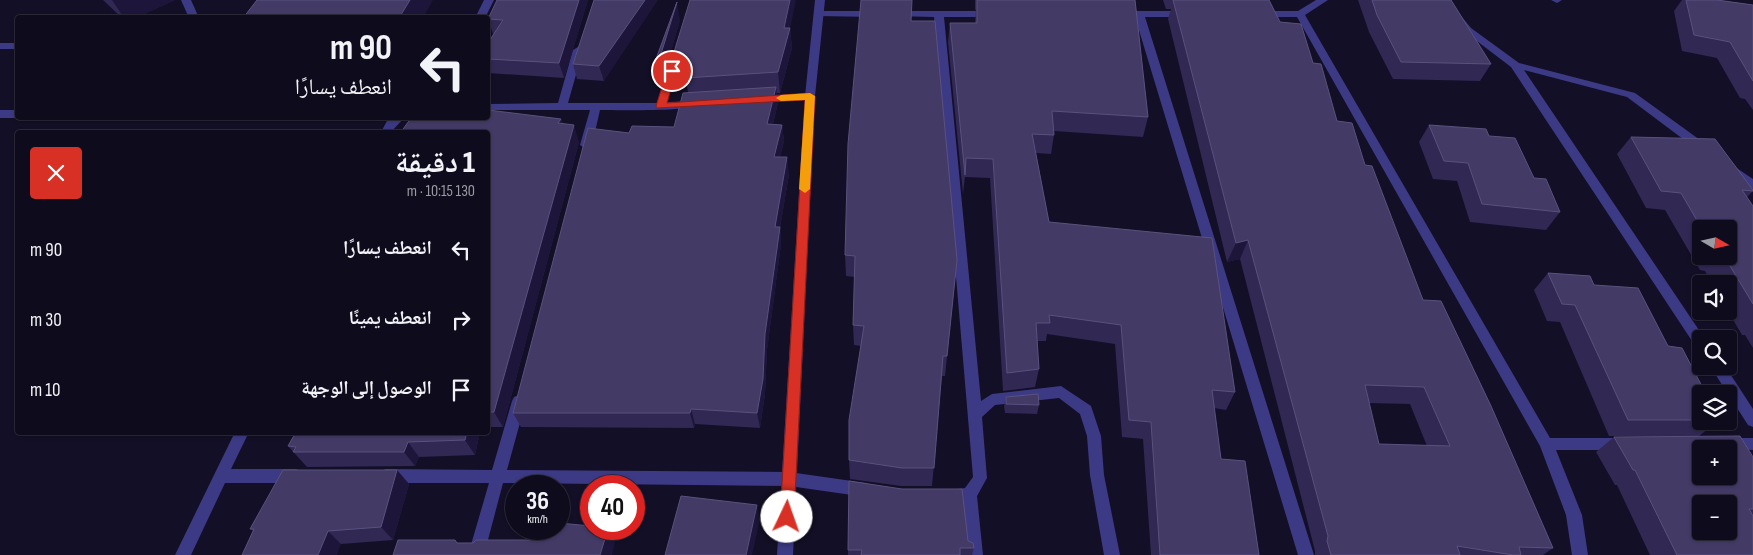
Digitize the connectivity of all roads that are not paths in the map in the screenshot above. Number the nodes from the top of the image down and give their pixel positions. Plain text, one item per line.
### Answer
1 (186, 0) edge
2 (489, 0) edge
3 (820, 0) edge
4 (1323, 0) edge
5 (1443, 0) edge
6 (819, 14) junction
7 (939, 14) junction
8 (1006, 14) edge
9 (1120, 14) edge
10 (1139, 14) junction
11 (1196, 14) edge
12 (1253, 14) edge
13 (1300, 14) junction
14 (193, 15) edge
15 (482, 15) edge
16 (582, 36) edge
17 (680, 44) edge
18 (0, 46) edge
19 (15, 46) edge
20 (1515, 65) junction
21 (810, 96) junction
22 (750, 100) edge
23 (710, 103) edge
24 (562, 106) junction
25 (596, 106) junction
26 (661, 106) junction
27 (490, 107) edge
28 (0, 114) edge
29 (15, 114) edge
30 (396, 120) edge
31 (387, 130) edge
32 (584, 153) edge
33 (1753, 185) edge
34 (1692, 330) edge
35 (1723, 375) edge
36 (522, 390) edge
37 (976, 415) junction
38 (1753, 421) edge
39 (241, 435) edge
40 (1546, 444) junction
41 (1634, 444) edge
42 (1737, 444) edge
43 (1753, 444) edge
44 (500, 475) junction
45 (221, 476) junction
46 (311, 476) edge
47 (370, 476) edge
48 (789, 479) junction
49 (882, 492) edge
50 (968, 495) junction
51 (938, 496) edge
52 (183, 555) edge
53 (476, 555) edge
54 (784, 555) edge
55 (975, 555) edge
56 (1112, 555) edge
57 (1306, 555) edge
58 (1580, 555) edge

1 - 14 street
2 - 15 street
3 - 6 street
4 - 13 street
5 - 20 street
6 - 7 street
6 - 21 street
7 - 8 street
7 - 37 street
9 - 10 street
10 - 11 street
10 - 57 street
12 - 13 street
13 - 40 street
16 - 24 street
17 - 26 street
18 - 19 street
20 - 33 street
20 - 34 street
21 - 22 street
21 - 48 street
23 - 26 street
24 - 25 street
24 - 27 street
25 - 26 street
25 - 32 street
28 - 29 street
30 - 31 street
35 - 38 street
36 - 44 street
37 - 50 street
37 - 56 street
39 - 45 street
40 - 41 street
40 - 58 street
42 - 43 street
44 - 47 street
44 - 48 street
44 - 53 street
45 - 46 street
45 - 52 street
48 - 49 street
48 - 54 street
50 - 51 street
50 - 55 street

